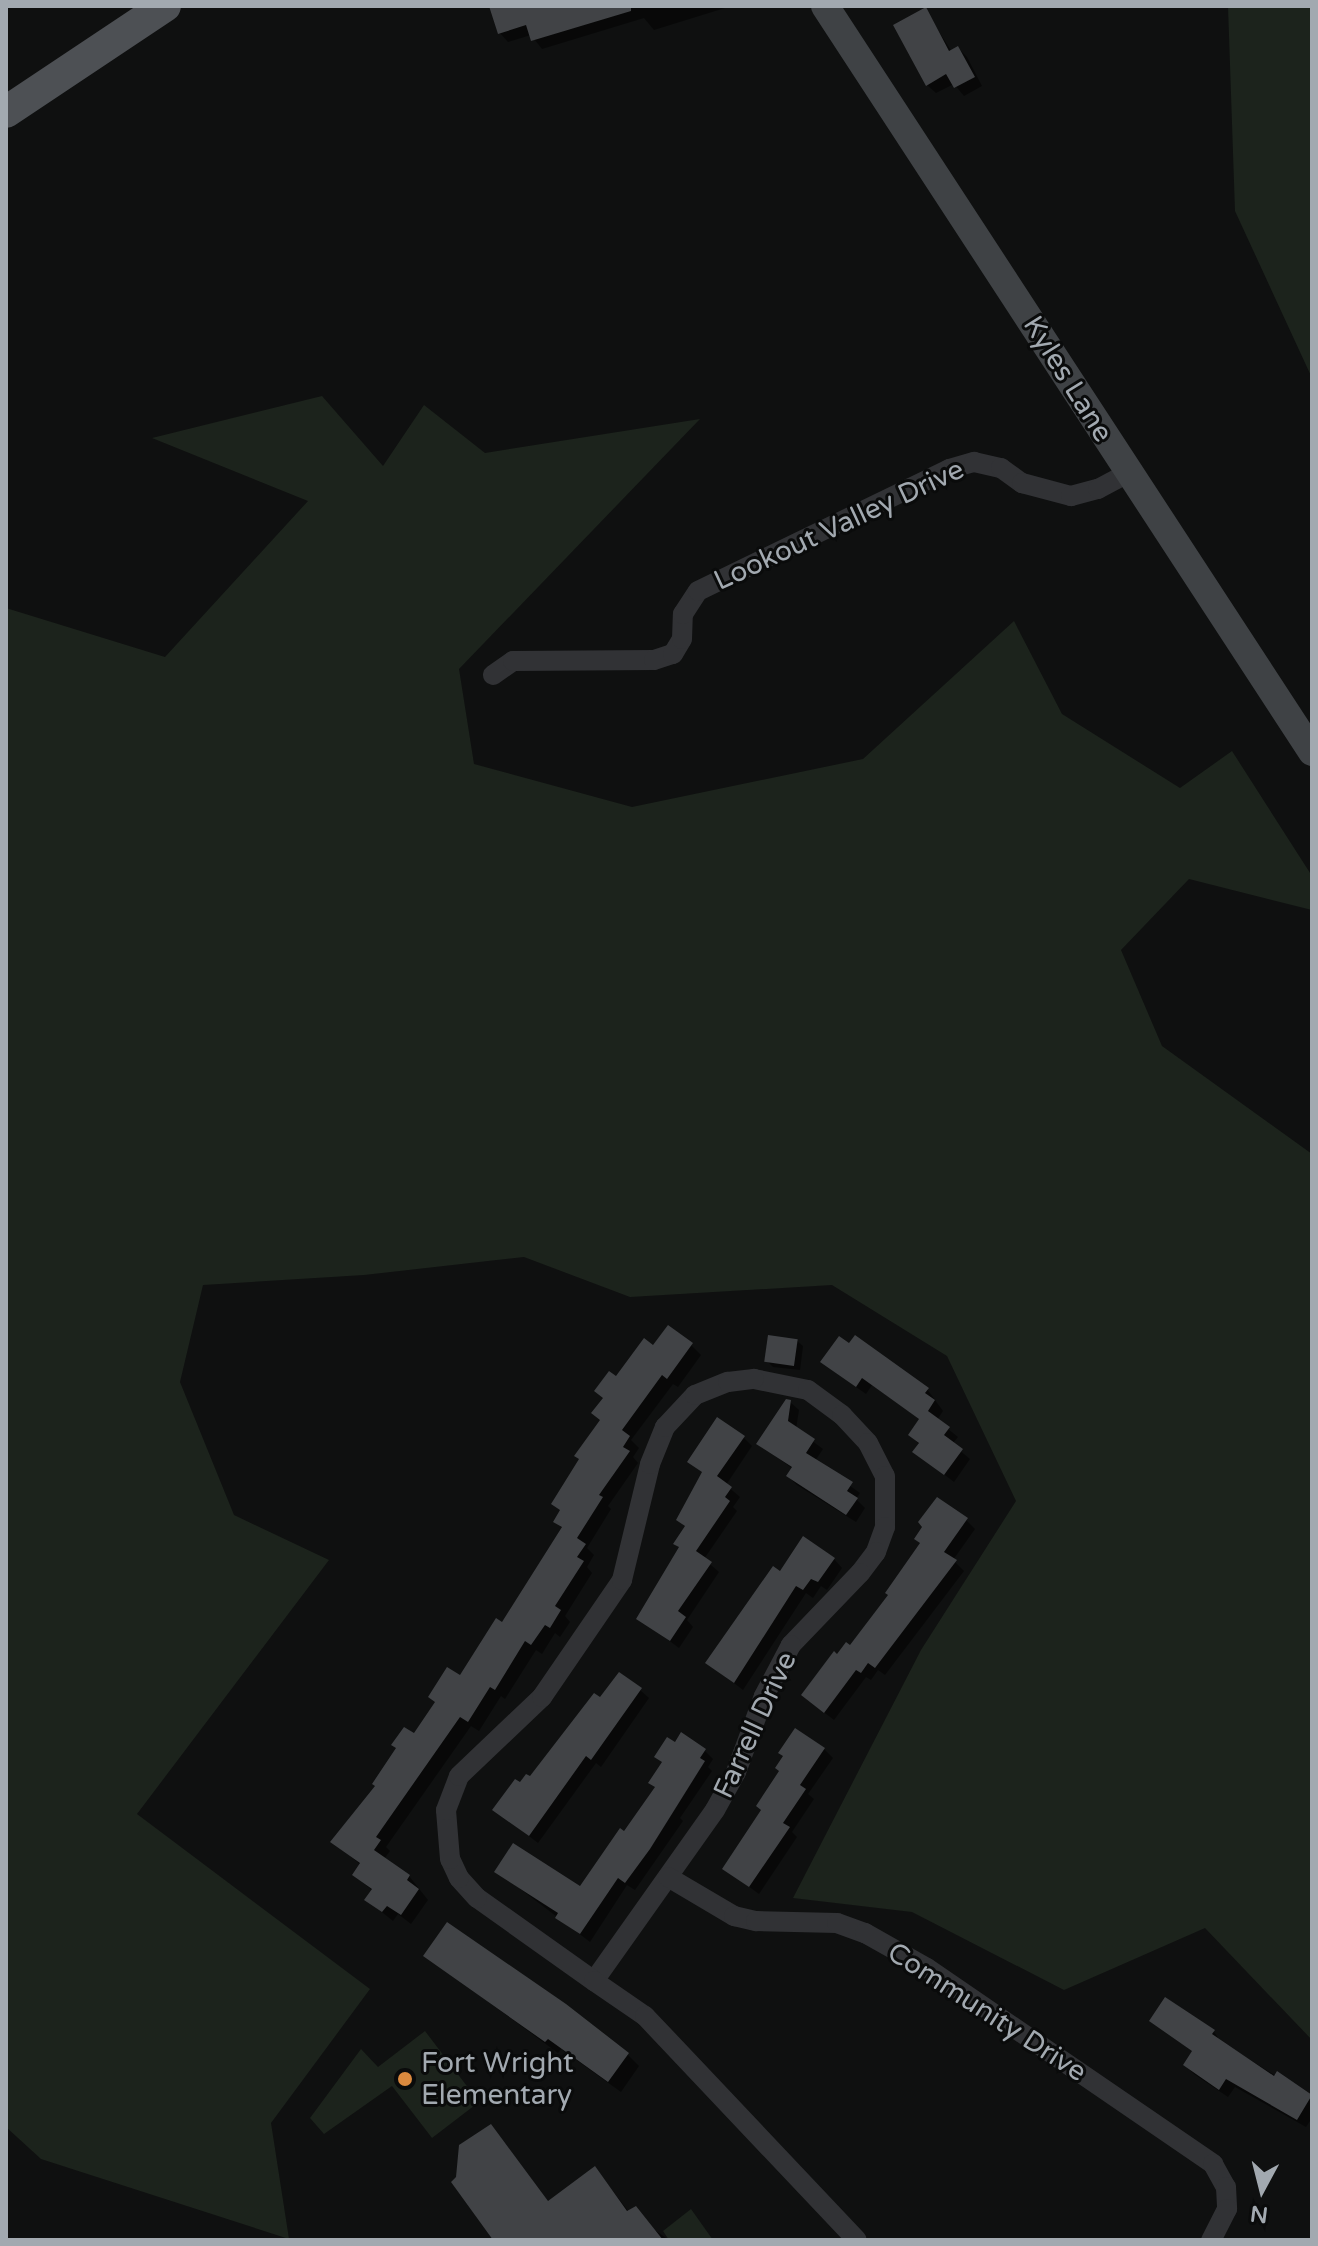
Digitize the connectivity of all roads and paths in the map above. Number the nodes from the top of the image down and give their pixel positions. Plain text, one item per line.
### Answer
1 (165, 6) edge
2 (825, 6) edge
3 (6, 112) edge
4 (1128, 473) junction
5 (493, 675) dead end
6 (1312, 752) edge
7 (668, 1877) junction
8 (594, 1981) junction
9 (857, 2240) edge
10 (1211, 2240) edge

1 - 3 main road
2 - 4 main road, Kyles Lane
4 - 5 street, Lookout Valley Drive
4 - 6 main road, Kyles Lane
7 - 8 street, Farrell Drive
7 - 8 street, Farrell Drive
7 - 10 street, Community Drive
8 - 9 street, Farrell Drive

